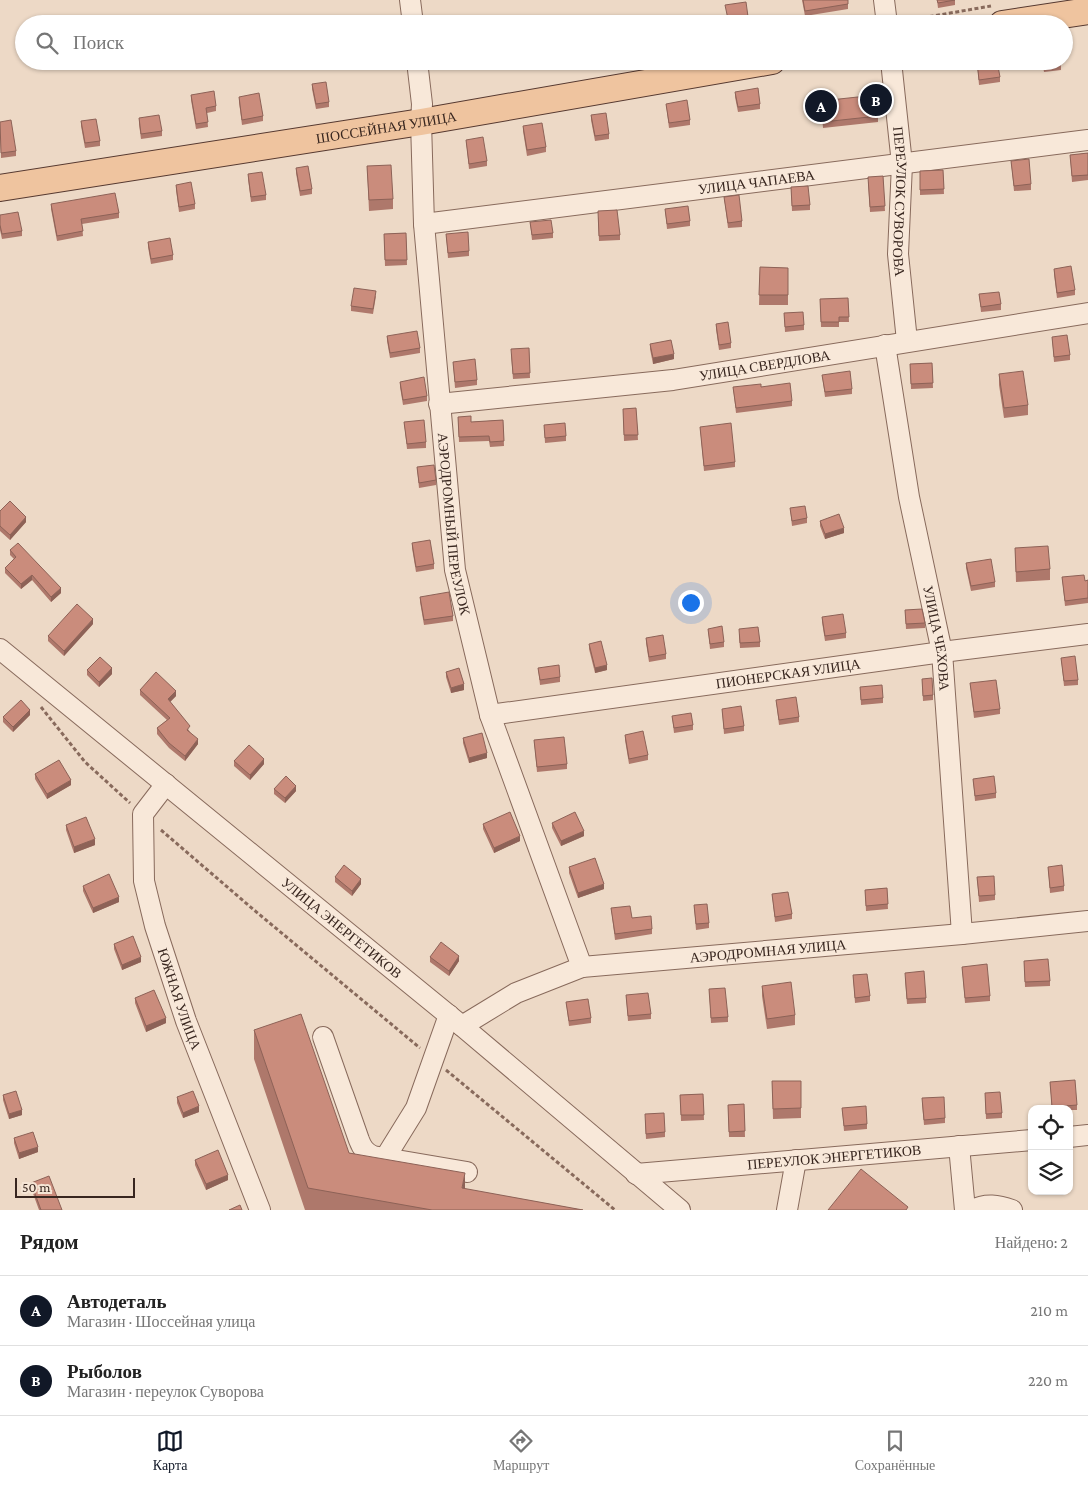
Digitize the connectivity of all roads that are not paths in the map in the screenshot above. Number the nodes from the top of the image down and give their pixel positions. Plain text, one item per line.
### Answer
1 (410, 0) edge
2 (884, 0) edge
3 (1088, 11) edge
4 (412, 15) edge
5 (891, 15) edge
6 (997, 15) edge
7 (418, 70) edge
8 (720, 70) edge
9 (893, 70) edge
10 (421, 122) junction
11 (1088, 140) edge
12 (902, 164) junction
13 (0, 188) edge
14 (424, 224) junction
15 (1088, 313) edge
16 (907, 341) junction
17 (884, 345) junction
18 (439, 404) junction
19 (1088, 634) edge
20 (0, 649) edge
21 (942, 652) junction
22 (490, 715) junction
23 (166, 784) junction
24 (1088, 921) edge
25 (962, 934) junction
26 (582, 967) junction
27 (455, 1020) junction
28 (323, 1037) dead end
29 (1088, 1135) edge
30 (1073, 1137) edge
31 (1028, 1140) edge
32 (959, 1146) junction
33 (384, 1158) junction
34 (796, 1160) junction
35 (467, 1172) edge
36 (636, 1174) junction
37 (260, 1210) edge
38 (680, 1210) edge
39 (787, 1210) edge
40 (965, 1210) edge
41 (972, 1210) edge
42 (1012, 1210) edge

1 - 4 street
2 - 5 street
3 - 6 main road
7 - 10 street, АЭРОДРОМНЫЙ ПЕРЕУЛОК
8 - 10 main road, ШОССЕЙНАЯ УЛИЦА
9 - 12 street, ПЕРЕУЛОК СУВОРОВА
10 - 13 main road, ШОССЕЙНАЯ УЛИЦА
10 - 14 street, АЭРОДРОМНЫЙ ПЕРЕУЛОК
11 - 12 street, УЛИЦА ЧАПАЕВА
12 - 14 street, УЛИЦА ЧАПАЕВА
12 - 16 street, ПЕРЕУЛОК СУВОРОВА
14 - 18 street, АЭРОДРОМНЫЙ ПЕРЕУЛОК
15 - 16 street, УЛИЦА СВЕРДЛОВА
16 - 17 street, УЛИЦА СВЕРДЛОВА
17 - 18 street, УЛИЦА СВЕРДЛОВА
17 - 21 street, УЛИЦА ЧЕХОВА
18 - 22 street, АЭРОДРОМНЫЙ ПЕРЕУЛОК
19 - 21 street, ПИОНЕРСКАЯ УЛИЦА
20 - 23 street, УЛИЦА ЭНЕРГЕТИКОВ
21 - 22 street, ПИОНЕРСКАЯ УЛИЦА
21 - 25 street, УЛИЦА ЧЕХОВА
22 - 26 street, АЭРОДРОМНЫЙ ПЕРЕУЛОК
23 - 27 street, УЛИЦА ЭНЕРГЕТИКОВ
23 - 37 street, ЮЖНАЯ УЛИЦА
24 - 25 street, АЭРОДРОМНАЯ УЛИЦА
25 - 26 street, АЭРОДРОМНАЯ УЛИЦА
26 - 27 street, АЭРОДРОМНАЯ УЛИЦА
27 - 33 street
27 - 36 street, УЛИЦА ЭНЕРГЕТИКОВ
28 - 33 street
29 - 30 street
31 - 32 street, ПЕРЕУЛОК ЭНЕРГЕТИКОВ
32 - 34 street, ПЕРЕУЛОК ЭНЕРГЕТИКОВ
32 - 40 street
33 - 35 street
34 - 36 street, ПЕРЕУЛОК ЭНЕРГЕТИКОВ
34 - 39 street
36 - 38 street, УЛИЦА ЭНЕРГЕТИКОВ
41 - 42 street

